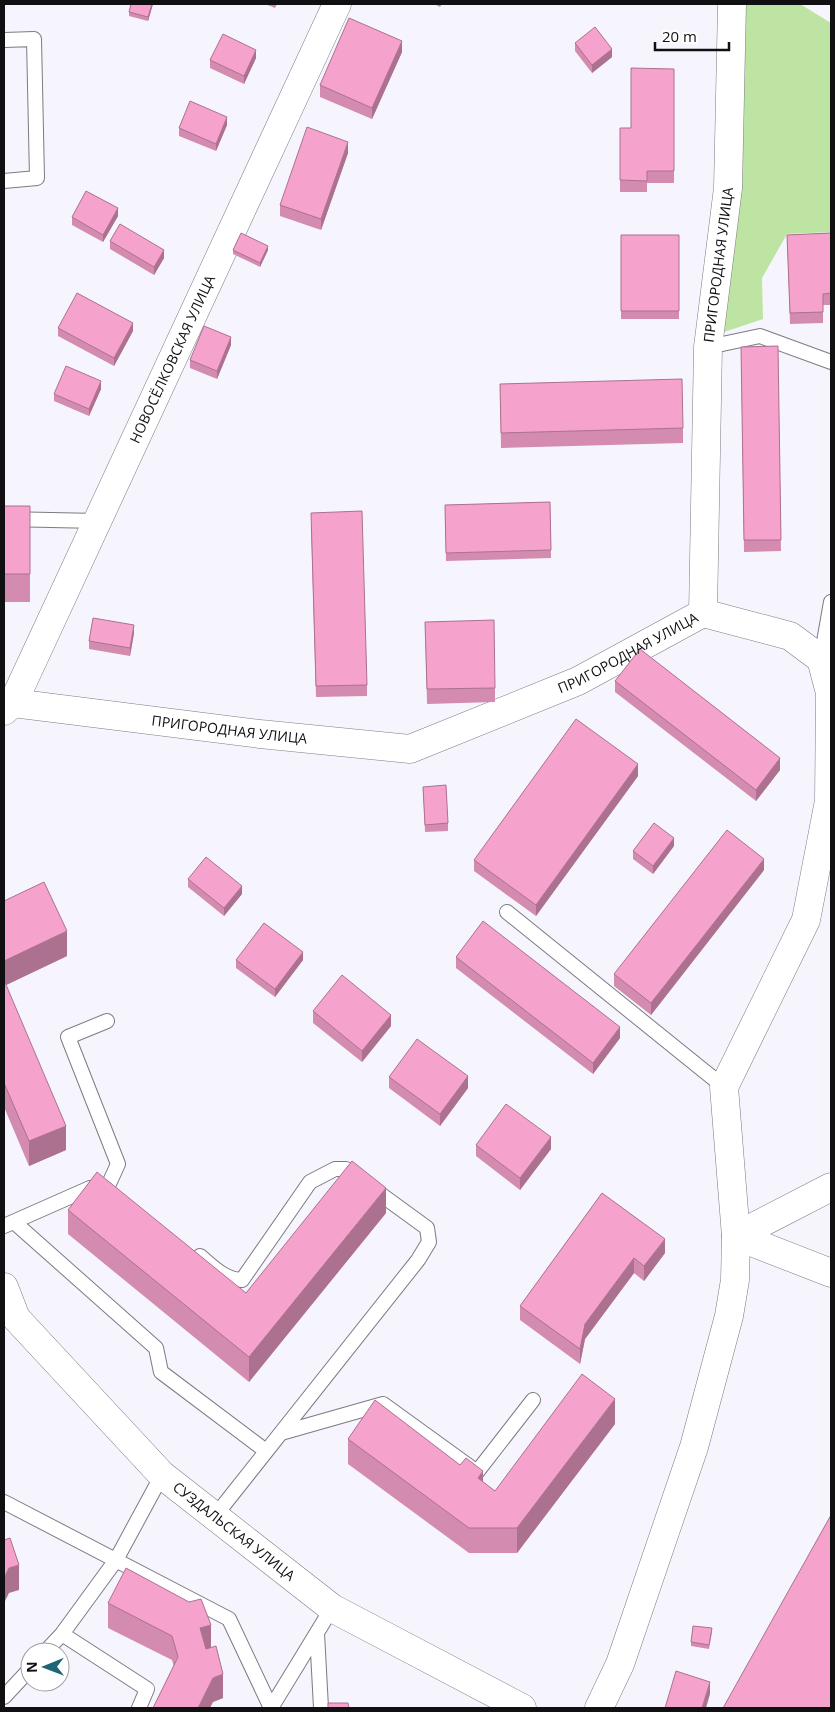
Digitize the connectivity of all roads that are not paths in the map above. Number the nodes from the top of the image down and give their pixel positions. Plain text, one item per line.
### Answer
1 (337, 4) edge
2 (732, 4) edge
3 (4, 40) edge
4 (4, 181) edge
5 (708, 347) junction
6 (831, 362) edge
7 (4, 519) edge
8 (98, 521) junction
9 (831, 602) edge
10 (702, 613) junction
11 (821, 659) junction
12 (9, 707) edge
13 (507, 912) dead end
14 (107, 1021) dead end
15 (724, 1087) junction
16 (831, 1187) edge
17 (9, 1224) edge
18 (736, 1236) junction
19 (190, 1248) edge
20 (831, 1273) edge
21 (4, 1287) edge
22 (533, 1400) dead end
23 (281, 1433) junction
24 (266, 1451) junction
25 (162, 1475) junction
26 (4, 1502) edge
27 (214, 1516) junction
28 (116, 1560) junction
29 (332, 1608) junction
30 (317, 1633) junction
31 (62, 1634) junction
32 (54, 1642) edge
33 (20, 1679) edge
34 (4, 1697) edge
35 (139, 1708) edge
36 (271, 1708) edge
37 (321, 1708) edge
38 (522, 1708) edge
39 (599, 1708) edge

1 - 8 street, НОВОСЁЛКОВСКАЯ УЛИЦА
2 - 5 street, ПРИГОРОДНАЯ УЛИЦА
3 - 4 lane
5 - 6 lane
5 - 10 street, ПРИГОРОДНАЯ УЛИЦА
7 - 8 lane
8 - 12 street, НОВОСЁЛКОВСКАЯ УЛИЦА
9 - 11 lane
10 - 11 street
10 - 12 street, ПРИГОРОДНАЯ УЛИЦА
11 - 15 street
13 - 15 lane
14 - 17 lane
15 - 18 street
16 - 18 street
17 - 24 lane
18 - 20 street
18 - 39 street
19 - 23 lane
21 - 25 street, СУЗДАЛЬСКАЯ УЛИЦА
22 - 23 lane
23 - 24 lane
24 - 27 lane
25 - 27 street, СУЗДАЛЬСКАЯ УЛИЦА
25 - 28 lane
26 - 28 lane
27 - 29 street, СУЗДАЛЬСКАЯ УЛИЦА
28 - 31 lane
28 - 36 lane
29 - 30 lane
29 - 38 street, СУЗДАЛЬСКАЯ УЛИЦА
30 - 36 lane
30 - 37 lane
31 - 32 lane
31 - 35 lane
33 - 34 lane

